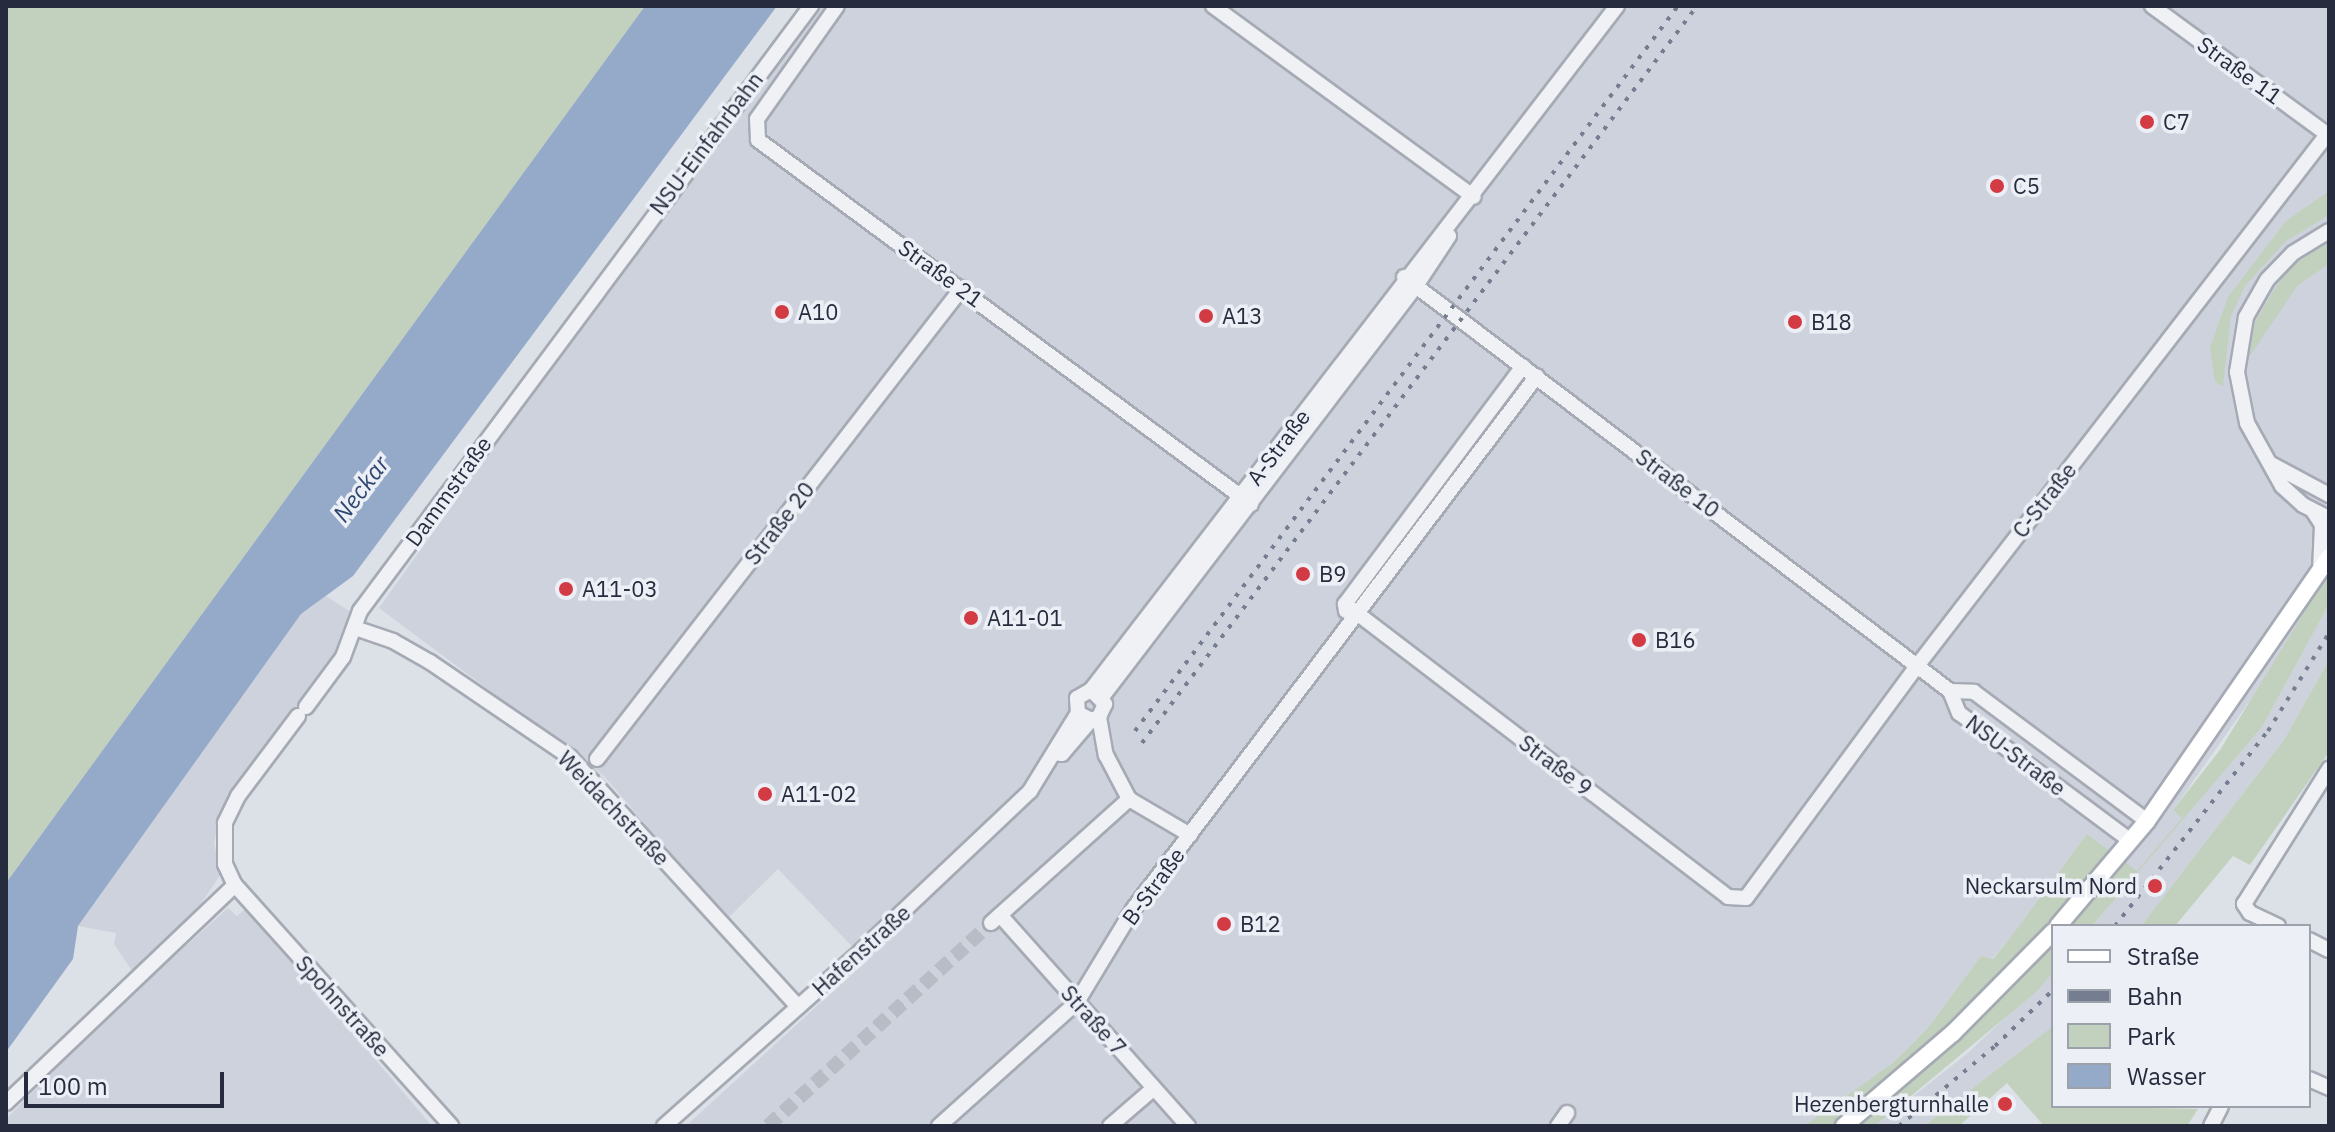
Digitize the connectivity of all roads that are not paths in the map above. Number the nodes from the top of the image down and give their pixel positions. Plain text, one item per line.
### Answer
1 (811, 6) edge
2 (837, 6) edge
3 (1213, 6) edge
4 (1617, 6) edge
5 (2152, 6) edge
6 (2328, 133) edge
7 (1471, 201) junction
8 (2329, 231) edge
9 (602, 281) joint
10 (1410, 282) junction
11 (962, 288) junction
12 (1523, 366) junction
13 (1537, 376) junction
14 (2268, 462) junction
15 (2322, 485) edge
16 (2329, 495) edge
17 (1246, 500) junction
18 (2313, 511) junction
19 (2329, 518) edge
20 (2329, 557) edge
21 (2319, 573) junction
22 (1345, 604) junction
23 (1358, 614) junction
24 (355, 628) junction
25 (1347, 628) junction
26 (1917, 666) junction
27 (1950, 691) junction
28 (1096, 694) junction
29 (1089, 716) junction
30 (1051, 758) joint
31 (597, 759) dead end
32 (2329, 769) edge
33 (1129, 799) junction
34 (2147, 821) junction
35 (1190, 835) junction
36 (2131, 841) junction
37 (1766, 875) joint
38 (235, 885) junction
39 (2060, 924) edge
40 (2274, 924) edge
41 (2051, 934) edge
42 (2311, 941) edge
43 (2329, 950) edge
44 (1077, 1002) junction
45 (798, 1007) junction
46 (1154, 1088) junction
47 (6, 1103) edge
48 (2220, 1108) edge
49 (1567, 1113) dead end
50 (451, 1126) edge
51 (664, 1126) edge
52 (939, 1126) edge
53 (1110, 1126) edge
54 (1188, 1126) edge
55 (1558, 1126) edge
56 (1844, 1126) edge
57 (2211, 1126) edge

1 - 9 street, NSU-Einfahrbahn
2 - 11 street, Straße 21
3 - 7 street
4 - 7 street, A-Straße
5 - 6 street, Straße 11
6 - 26 street, C-Straße
7 - 10 street, A-Straße
8 - 14 street
9 - 24 street, Dammstraße
10 - 12 street, Straße 10
10 - 17 street, A-Straße
11 - 17 street, Straße 21
11 - 31 street, Straße 20
12 - 13 street, Straße 10
12 - 22 street
13 - 23 street, B-Straße
13 - 26 street, Straße 10
14 - 15 street
14 - 18 street
15 - 16 street
17 - 28 street, A-Straße
18 - 19 street
18 - 21 street
20 - 21 main road
21 - 34 main road
22 - 23 street, Straße 9
22 - 25 street
23 - 25 street, B-Straße
23 - 37 street, Straße 9
24 - 38 street, Dammstraße
24 - 45 street, Weidachstraße
25 - 35 street, B-Straße
26 - 27 street, Straße 10
26 - 37 street, C-Straße
27 - 34 street, NSU-Straße
27 - 36 street, NSU-Straße
28 - 29 street, A-Straße
28 - 29 street, A-Straße
29 - 30 street, A-Straße
29 - 33 street
30 - 45 street, Hafenstraße
32 - 40 street
33 - 35 street
33 - 44 street, Straße 7
34 - 36 main road
35 - 44 street, B-Straße
36 - 39 main road
38 - 47 street
38 - 50 street, Spohnstraße
41 - 56 main road
42 - 43 street
44 - 46 street, Straße 7
44 - 52 street, B-Straße
45 - 51 street, Hafenstraße
46 - 53 street
46 - 54 street, Straße 7
48 - 57 street
49 - 55 street

